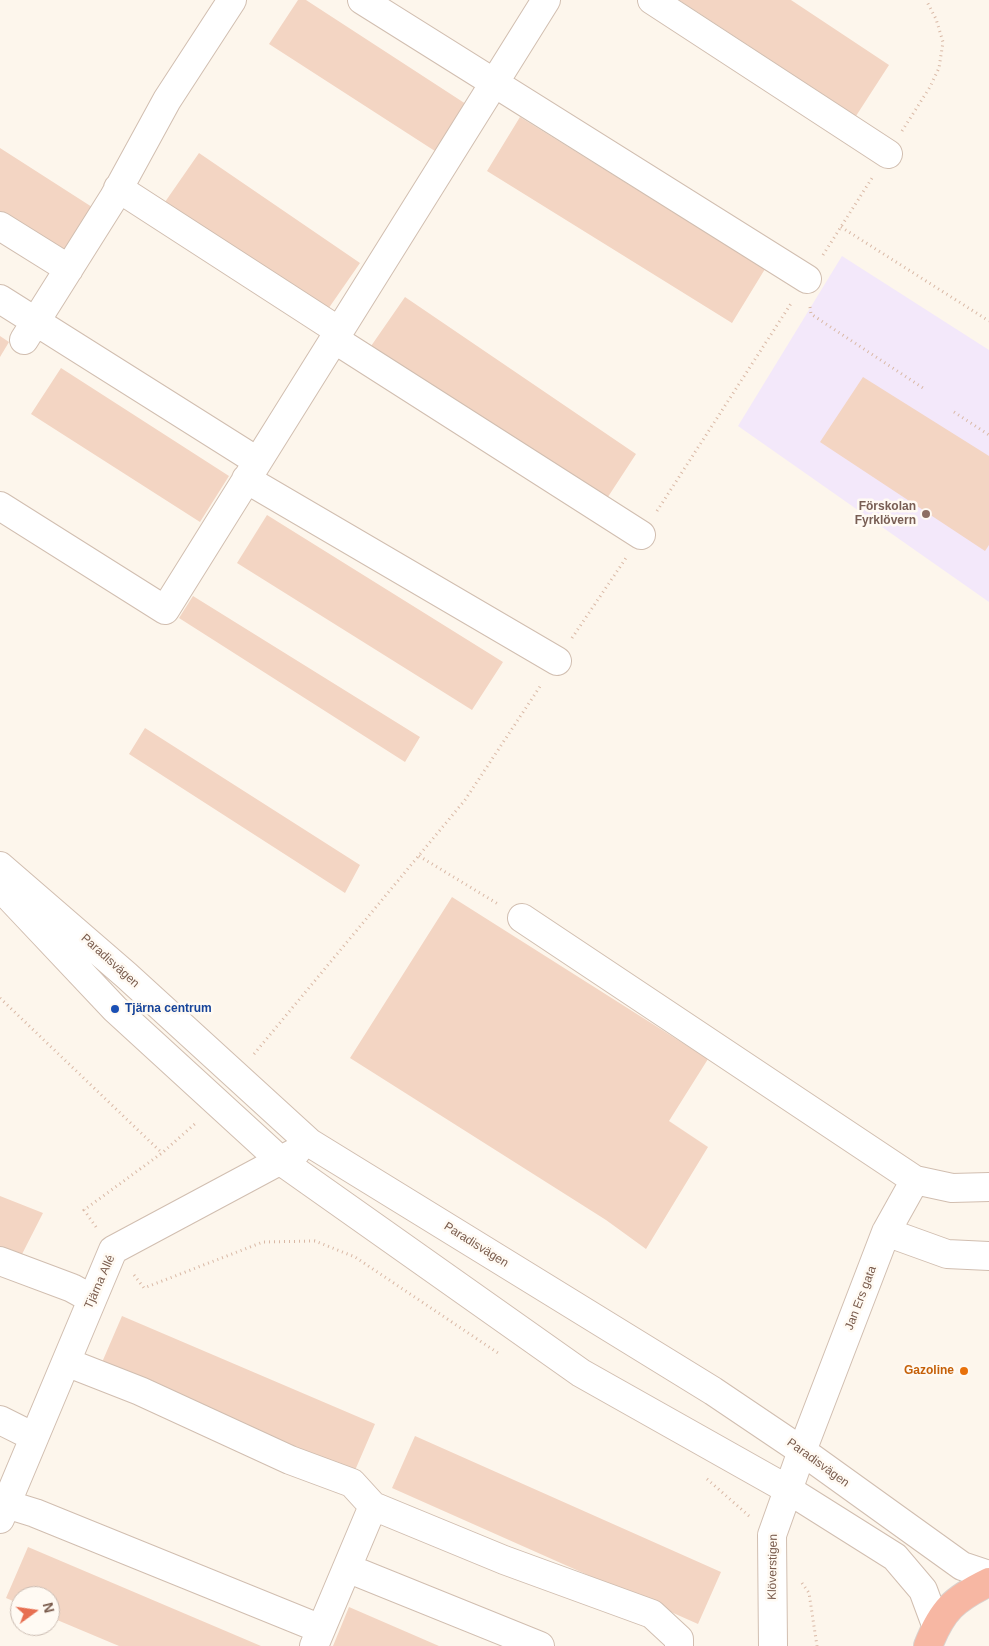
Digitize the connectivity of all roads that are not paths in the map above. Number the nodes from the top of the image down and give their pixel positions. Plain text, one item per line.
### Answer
1 (232, 0) edge
2 (362, 0) edge
3 (546, 0) edge
4 (652, 0) edge
5 (494, 83) junction
6 (888, 154) dead end
7 (118, 188) junction
8 (0, 226) edge
9 (69, 269) junction
10 (807, 279) road end
11 (0, 299) edge
12 (30, 331) junction
13 (336, 335) junction
14 (252, 470) junction
15 (0, 506) edge
16 (641, 535) dead end
17 (557, 661) dead end
18 (0, 866) edge
19 (0, 887) edge
20 (522, 918) road end
21 (310, 1143) junction
22 (281, 1161) junction
23 (915, 1180) junction
24 (989, 1187) edge
25 (886, 1232) junction
26 (989, 1256) edge
27 (0, 1261) edge
28 (92, 1299) junction
29 (66, 1362) junction
30 (0, 1420) edge
31 (34, 1438) junction
32 (802, 1451) junction
33 (787, 1489) junction
34 (373, 1506) junction
35 (3, 1511) edge
36 (347, 1568) junction
37 (989, 1575) edge
38 (989, 1582) edge
39 (932, 1635) edge
40 (318, 1638) edge
41 (540, 1646) edge
42 (679, 1646) edge
43 (773, 1646) edge

1 - 7 street
2 - 5 street
3 - 5 street
4 - 6 street
5 - 10 street
5 - 13 street
7 - 9 street
7 - 13 street
8 - 9 street
9 - 12 street
11 - 12 street
12 - 14 street
13 - 14 street
13 - 16 street
14 - 15 street
14 - 17 street
18 - 21 street, Paradisvägen
19 - 22 street
20 - 23 street
21 - 22 street, Tjärna Allé
21 - 32 street, Paradisvägen
22 - 28 street, Tjärna Allé
22 - 33 street
23 - 24 street
23 - 25 street, Jan Ers gata
25 - 26 street
25 - 32 street, Jan Ers gata
27 - 28 street
28 - 29 street, Tjärna Allé
29 - 31 street, Tjärna Allé
29 - 34 street
30 - 31 street
31 - 35 street, Tjärna Allé
32 - 33 street, Jan Ers gata
32 - 37 street, Paradisvägen
33 - 39 street
33 - 43 street, Klöverstigen
34 - 36 street
34 - 42 street
35 - 40 street
36 - 40 street
36 - 41 street
38 - 39 highway

